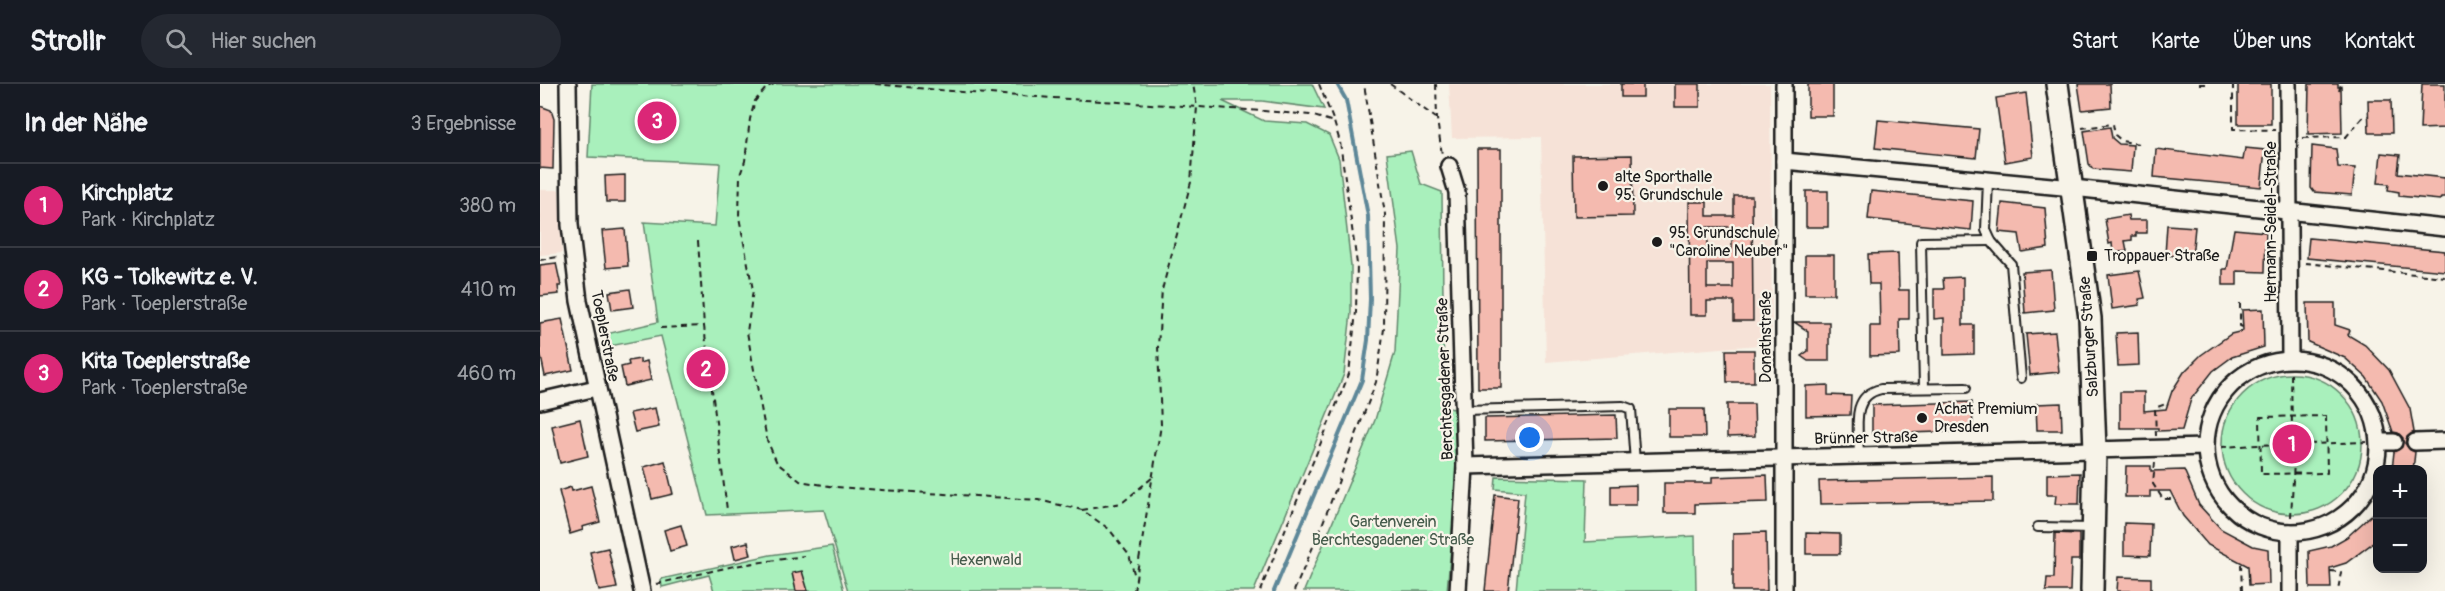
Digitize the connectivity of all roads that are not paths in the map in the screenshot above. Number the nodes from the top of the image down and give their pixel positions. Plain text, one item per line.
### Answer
1 (568, 84) edge
2 (1784, 84) edge
3 (2057, 84) edge
4 (2288, 84) edge
5 (1444, 160) road end
6 (1784, 161) junction
7 (1988, 180) junction
8 (2073, 188) junction
9 (2289, 211) junction
10 (2445, 228) edge
11 (1991, 241) junction
12 (2290, 359) junction
13 (2021, 378) dead end
14 (596, 388) junction
15 (1924, 388) junction
16 (1966, 388) dead end
17 (540, 401) edge
18 (1463, 410) junction
19 (2445, 441) edge
20 (2415, 442) dead end
21 (2206, 447) junction
22 (2095, 450) junction
23 (1859, 456) junction
24 (1784, 458) junction
25 (1635, 462) junction
26 (1465, 466) junction
27 (2038, 527) dead end
28 (2094, 528) junction
29 (2290, 532) junction
30 (642, 589) edge
31 (1458, 591) edge
32 (1784, 591) edge
33 (2092, 591) edge
34 (2290, 591) edge

1 - 14 street, Toeplerstraße
2 - 6 street, Donathstraße
3 - 8 street, Salzburger Straße
4 - 9 street, Hermann-Seidel-Straße
5 - 18 street, Berchtesgadener Straße
6 - 7 street
6 - 24 street, Donathstraße
7 - 8 street
7 - 11 lane
8 - 9 street
8 - 22 street, Salzburger Straße
9 - 10 street
9 - 12 street, Hermann-Seidel-Straße
11 - 13 lane
11 - 15 lane
12 - 21 street
12 - 29 street
14 - 17 street
14 - 30 street, Toeplerstraße
15 - 16 lane
15 - 23 lane
18 - 25 lane
18 - 26 street, Berchtesgadener Straße
19 - 20 street
21 - 22 street, Brünner Straße
21 - 29 street
22 - 23 street, Brünner Straße
22 - 28 street, Salzburger Straße
23 - 24 street, Brünner Straße
24 - 25 street, Brünner Straße
24 - 32 street, Donathstraße
25 - 26 street, Brünner Straße
26 - 31 street, Berchtesgadener Straße
27 - 28 lane
28 - 33 street, Salzburger Straße
29 - 34 street

